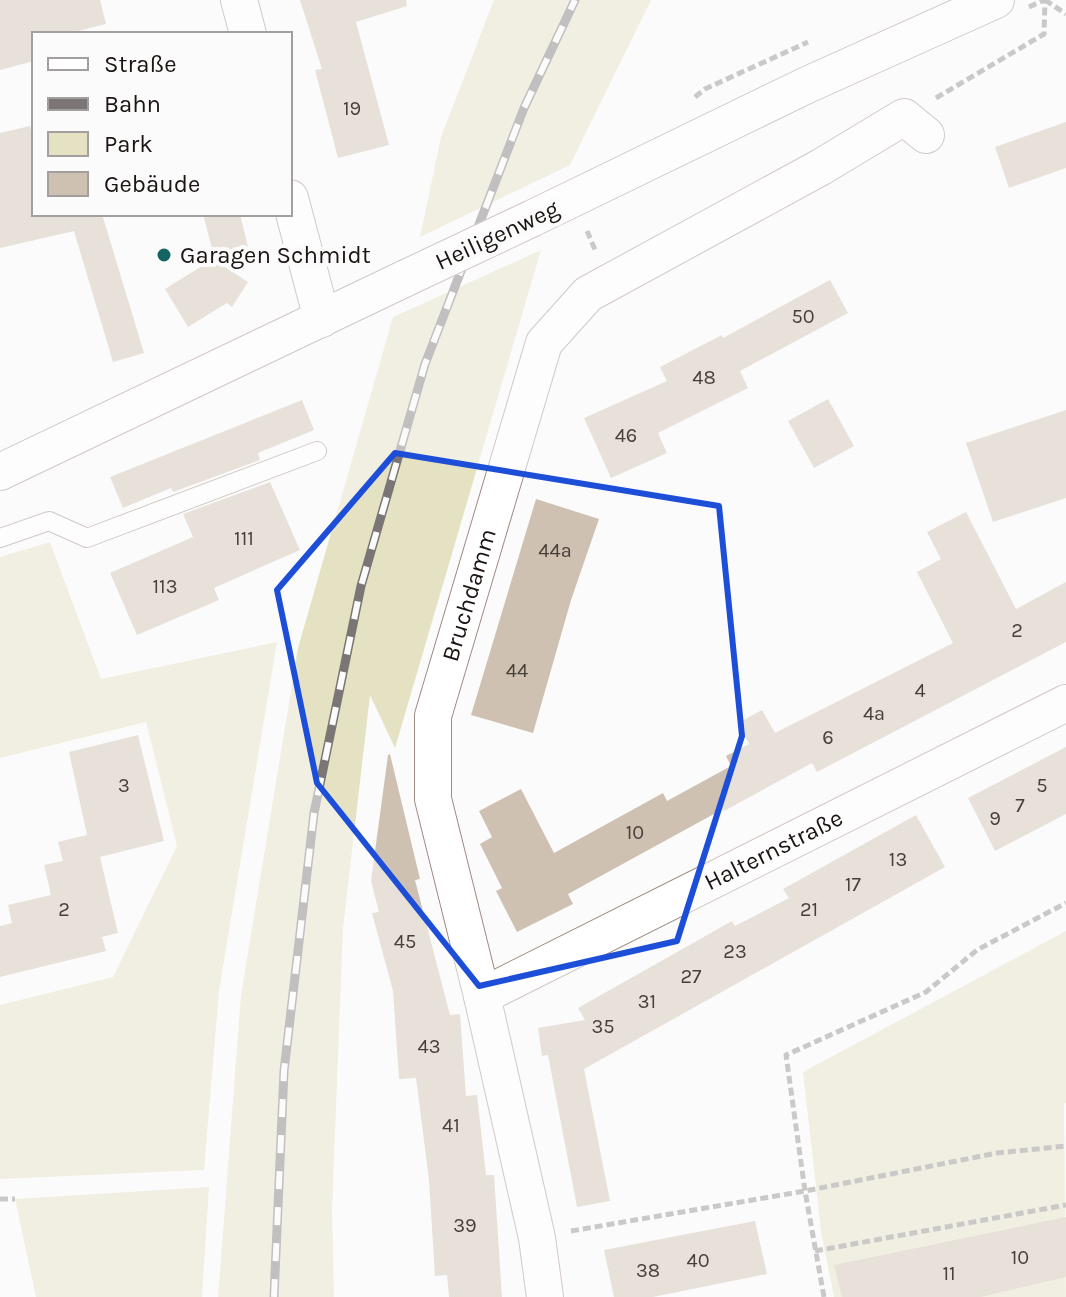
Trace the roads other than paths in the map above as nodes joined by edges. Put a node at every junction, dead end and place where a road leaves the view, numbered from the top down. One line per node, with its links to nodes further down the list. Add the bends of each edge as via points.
1 (239, 0): 3 (street)
2 (996, 0): 6 (street, Heiligenweg, bridge, via 807,85)
3 (247, 32)
4 (915, 126): 11 (street, Bruchdamm, via 821,167 588,294 544,343 433,716 433,799)
5 (292, 206): 6 (street)
6 (322, 319): 8 (street, Heiligenweg)
7 (317, 451): 9 (lane, via 87,538 49,521)
8 (0, 472)
9 (0, 538)
10 (1066, 703): 11 (street, Halternstraße)
11 (482, 996): 12 (street, Bruchdamm, via 537,1238)
12 (545, 1297)

